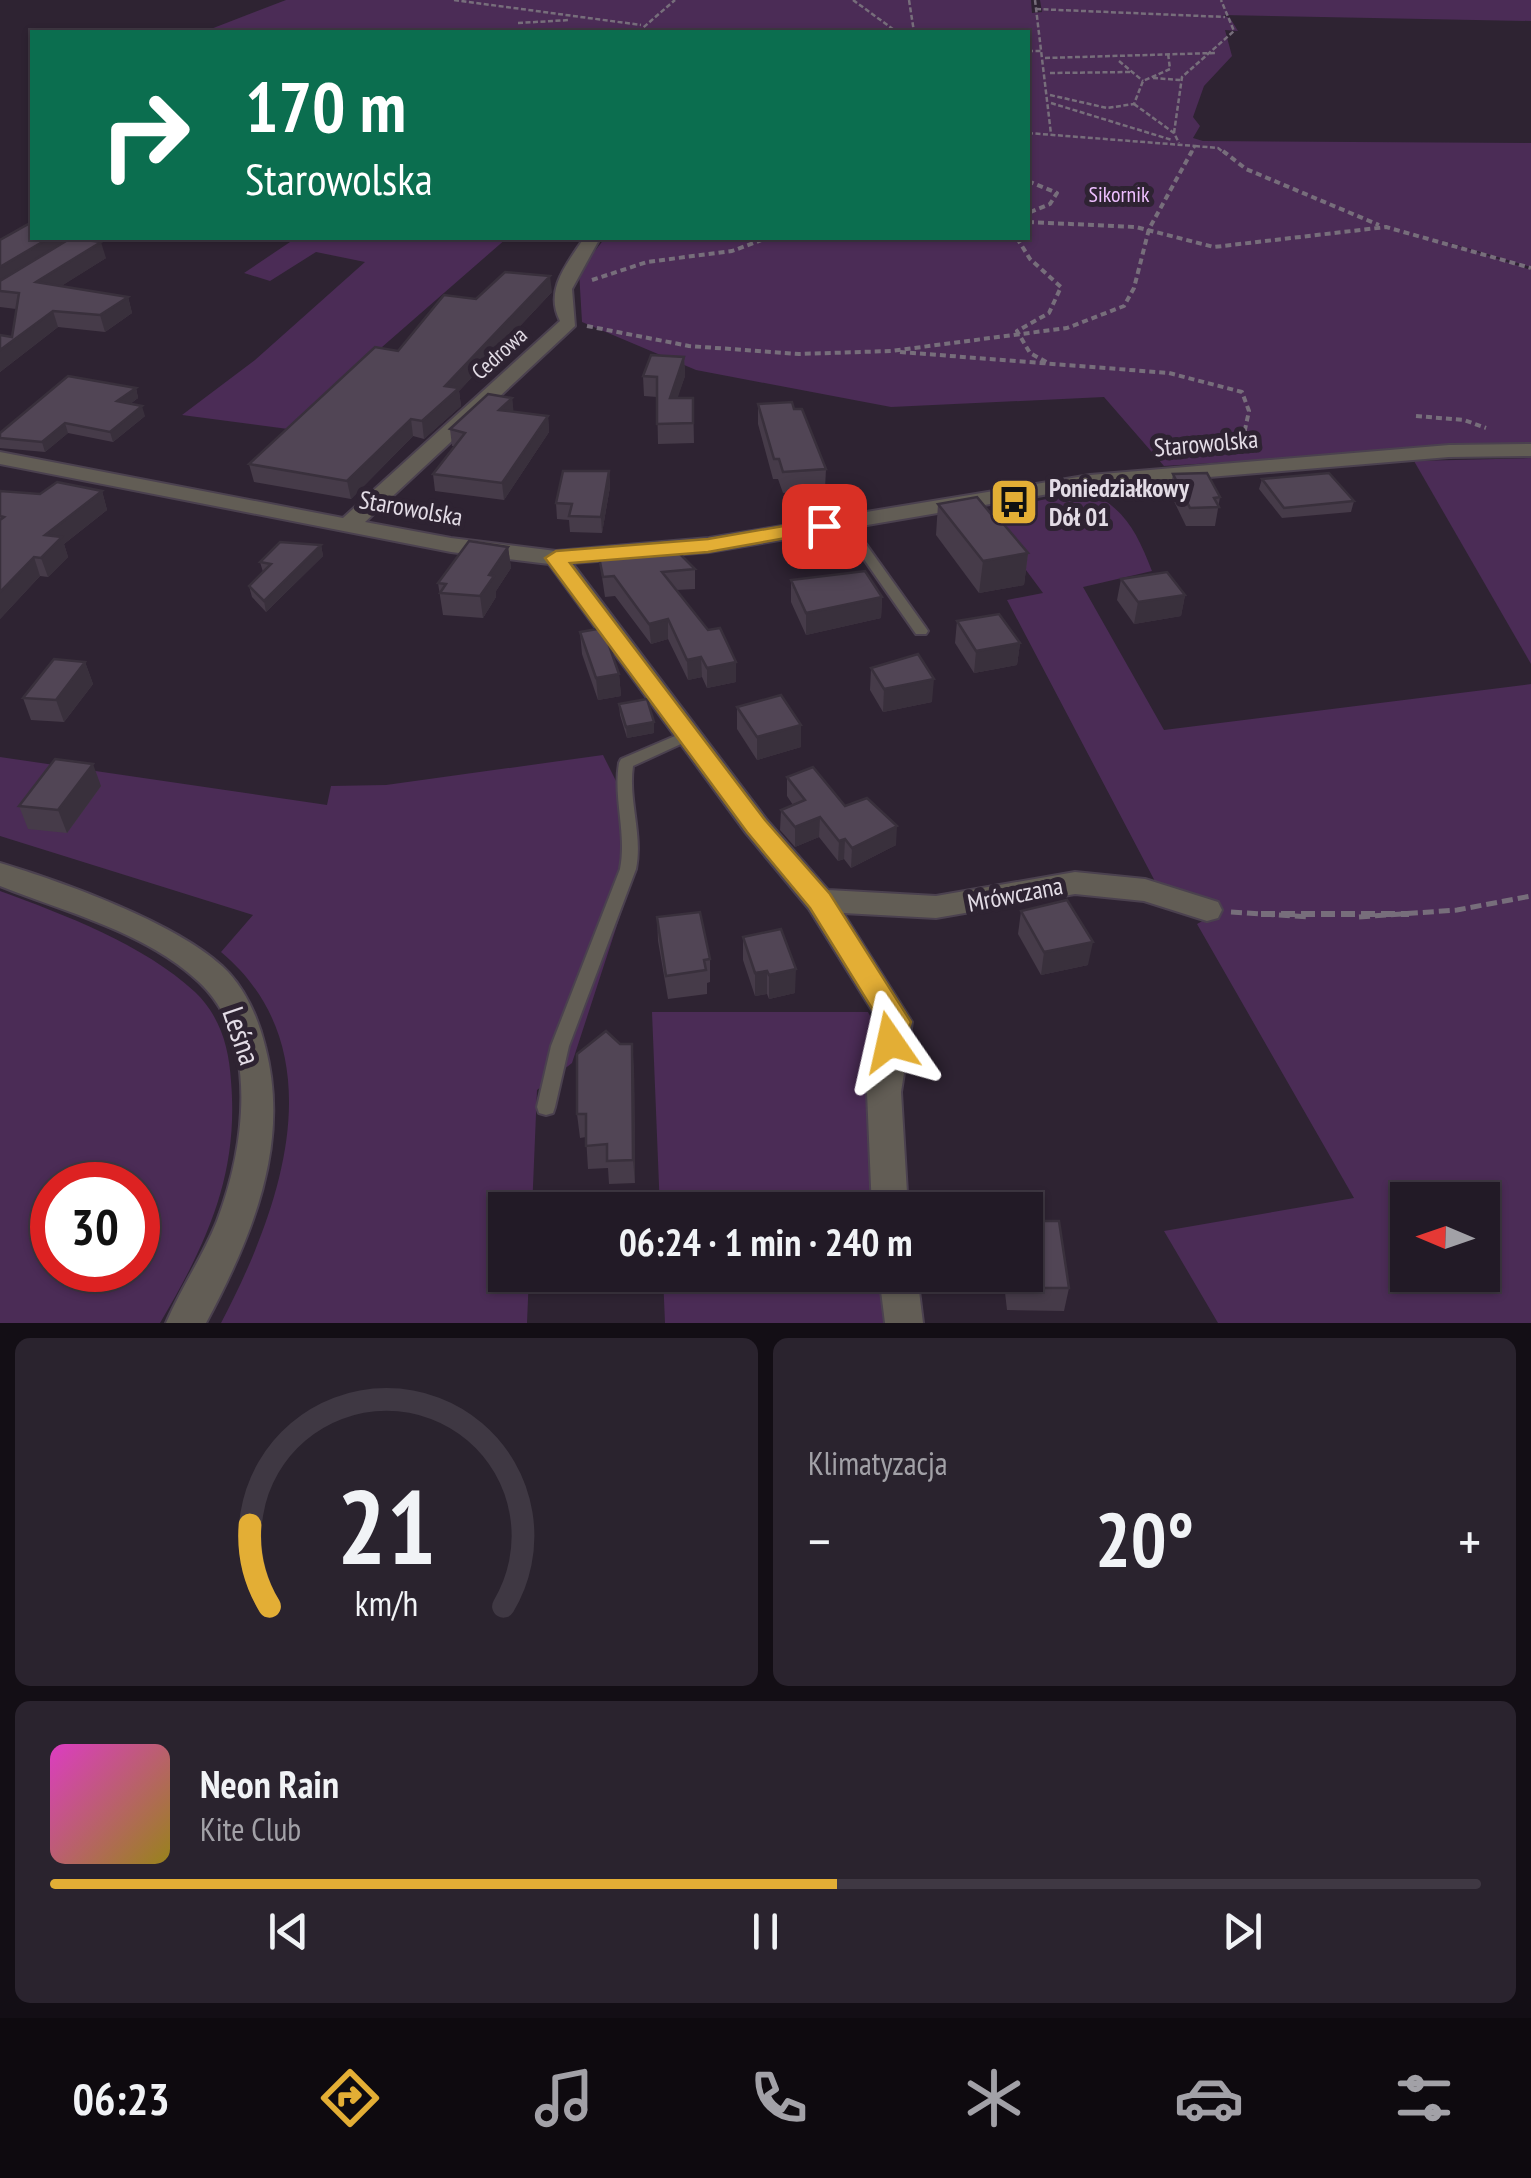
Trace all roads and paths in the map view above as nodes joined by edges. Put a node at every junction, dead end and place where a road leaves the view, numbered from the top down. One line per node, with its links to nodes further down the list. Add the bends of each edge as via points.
1 (454, 0): 9 (path)
2 (674, 0): 11 (path)
3 (853, 0): 13 (path)
4 (909, 0): 14 (path)
5 (1035, 0): 7 (path)
6 (1221, 0): 8 (path)
7 (1036, 9): 8 (path); 16 (path)
8 (1225, 17): 17 (path, via 1234,30)
9 (578, 18): 10 (path); 11 (path)
10 (518, 23)
11 (642, 26): 12 (path)
12 (639, 30)
13 (893, 30)
14 (914, 30)
15 (1030, 50): 16 (path)
16 (1044, 52): 19 (path)
17 (1215, 53): 18 (path); 24 (path)
18 (1168, 54): 20 (path); 23 (path, via 1170,69)
19 (1045, 58): 20 (path); 22 (path)
20 (1117, 59): 21 (path)
21 (1132, 72): 22 (path); 25 (path)
22 (1048, 73): 26 (path)
23 (1151, 78): 24 (path); 25 (path)
24 (1180, 80): 30 (path)
25 (1144, 82): 28 (path)
26 (1050, 95): 27 (path); 28 (path, via 1107,108)
27 (1051, 103): 31 (path); 32 (path)
28 (1134, 104): 30 (path)
29 (1030, 133): 31 (path)
30 (1174, 133): 32 (path)
31 (1051, 134): 32 (path)
32 (1180, 143): 33 (path)
33 (1196, 146): 37 (path, via 1218,148 1246,169); 38 (path)
34 (1030, 182): 35 (path, via 1057,193)
35 (1030, 213)
36 (1030, 222): 38 (path)
37 (1386, 227): 38 (path, via 1214,246); 42 (path)
38 (1149, 229): 45 (path, via 1124,306 1066,328)
39 (591, 240): 44 (street, via 566,278 561,310)
40 (762, 240): 43 (path, via 732,252 647,262)
41 (1018, 240): 45 (path, via 1061,287 1050,313)
42 (1531, 268)
43 (589, 281)
44 (569, 322): 46 (path, via 744,352); 54 (street, Cedrowa)
45 (1017, 331): 46 (path); 47 (path, via 1030,353)
46 (892, 352): 47 (path)
47 (1054, 366): 52 (path, via 1169,372 1242,392 1249,410)
48 (1416, 416): 49 (path, via 1464,420)
49 (1497, 433)
50 (1531, 450): 52 (street, Starowolska)
51 (0, 458): 54 (street, Starowolska)
52 (1230, 468): 53 (street, Starowolska, via 1064,484)
53 (844, 522): 55 (street, Starowolska, via 708,546); 56 (lane)
54 (348, 525): 55 (street, Starowolska)
55 (556, 558): 57 (street)
56 (921, 631)
57 (690, 735): 60 (street); 62 (lane, via 626,763 630,865 551,1069)
58 (0, 874): 65 (street, Leśna, via 200,966 239,1014 257,1086 253,1165 220,1260)
59 (1531, 896): 61 (path, via 1346,918)
60 (820, 901): 61 (street, Mrówczana, via 936,908 1076,883 1145,890); 63 (street, via 896,1022 884,1059 881,1120)
61 (1207, 910)
62 (546, 1107)
63 (888, 1192)
64 (900, 1292): 66 (street)
65 (185, 1323)
66 (904, 1323)

